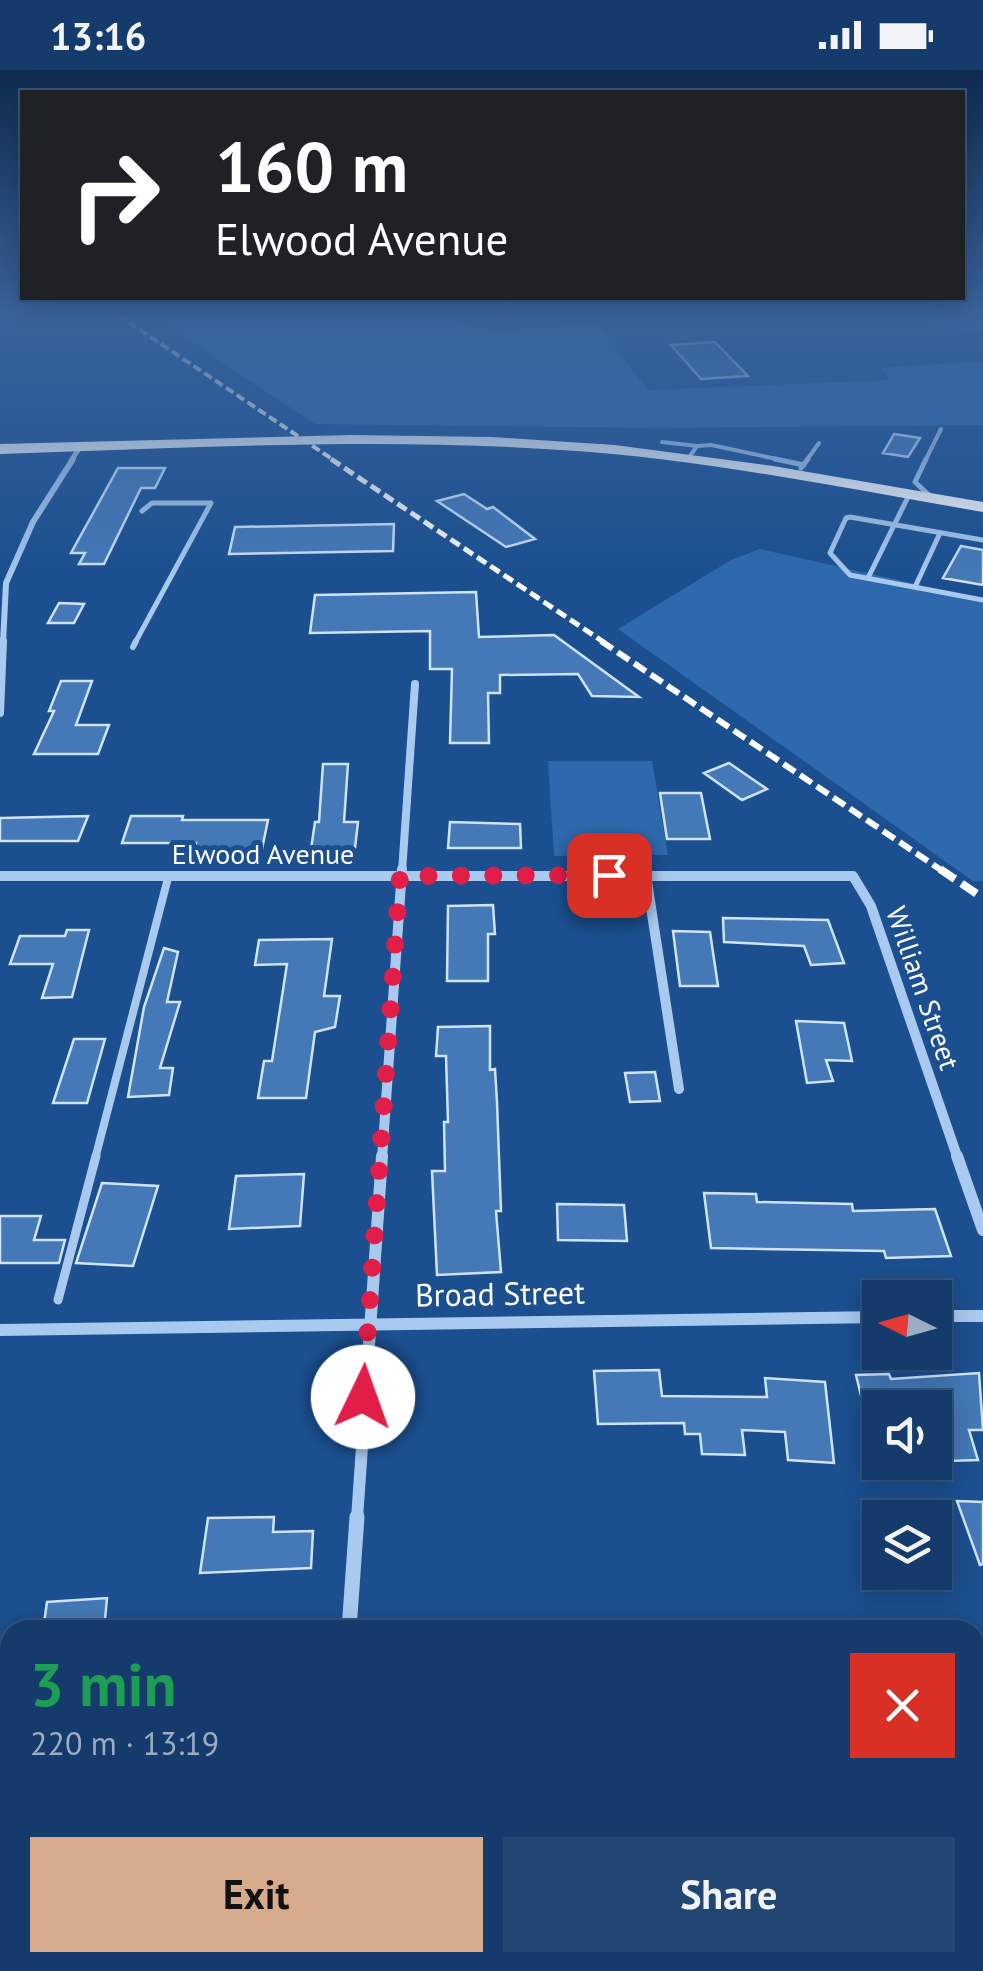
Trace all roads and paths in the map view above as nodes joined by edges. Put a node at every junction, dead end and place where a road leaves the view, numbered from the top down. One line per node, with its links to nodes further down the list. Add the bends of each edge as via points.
1 (941, 429): 8 (lane)
2 (662, 442): 6 (lane)
3 (818, 443): 7 (lane)
4 (80, 447): 5 (highway); 6 (highway, via 458,440); 19 (street, via 33,522 6,583)
5 (0, 450)
6 (693, 452): 7 (highway)
7 (800, 471): 8 (highway, via 888,492)
8 (912, 488): 9 (highway); 11 (lane)
9 (983, 508)
10 (142, 511): 17 (lane, via 152,503 211,504)
11 (892, 525): 12 (lane); 14 (lane); 14 (lane, via 846,518 830,553 850,575)
12 (940, 533): 13 (lane); 15 (lane)
13 (983, 540)
14 (868, 578): 15 (lane)
15 (915, 587): 16 (lane)
16 (983, 600)
17 (133, 646)
18 (414, 684): 22 (street)
19 (0, 713)
20 (646, 875): 22 (street, Elwood Avenue); 23 (street, Elwood Avenue); 25 (street)
21 (0, 876): 24 (street, Elwood Avenue)
22 (400, 876): 24 (street, Elwood Avenue); 31 (street)
23 (853, 876): 26 (street, William Street, via 871,906)
24 (168, 878): 27 (lane)
25 (678, 1089)
26 (983, 1230)
27 (58, 1300)
28 (952, 1316): 29 (street)
29 (983, 1316)
30 (862, 1317): 31 (street, Broad Street)
31 (367, 1324): 32 (street, Broad Street); 33 (street)
32 (0, 1330)
33 (349, 1620)

